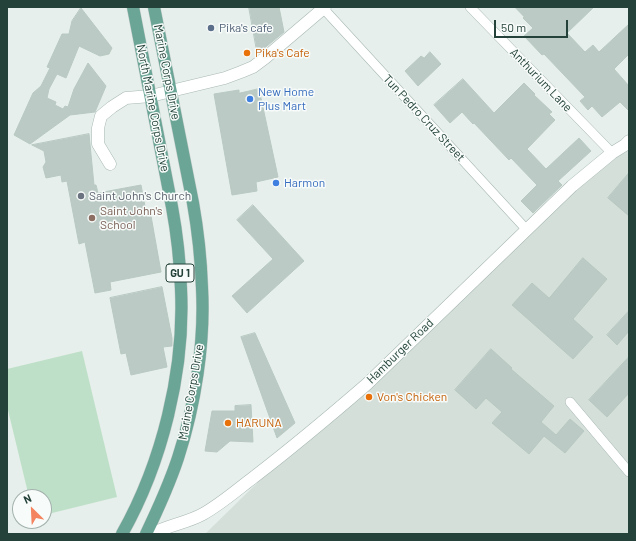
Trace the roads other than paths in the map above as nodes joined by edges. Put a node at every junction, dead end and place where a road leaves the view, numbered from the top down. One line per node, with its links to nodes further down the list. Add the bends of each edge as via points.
1 (133, 7): 6 (main road, North Marine Corps Drive / GU 1)
2 (154, 7): 5 (main road, Marine Corps Drive / GU 1)
3 (470, 7): 8 (street, Anthurium Lane)
4 (323, 8): 5 (street, via 253,67 224,78); 10 (street, Tun Pedro Cruz Street)
5 (171, 92): 6 (street); 14 (main road, Marine Corps Drive / GU 1, via 198,234 202,333 197,377 180,451 168,487)
6 (151, 96): 9 (street, via 126,98 102,116 98,128 98,144); 13 (main road, North Marine Corps Drive / GU 1, via 177,237 181,332 174,386 158,452)
7 (629, 141): 8 (street, Hamburger Road)
8 (612, 153): 10 (street, Hamburger Road)
9 (110, 164)
10 (526, 229): 15 (street, Hamburger Road, via 367,384 299,442 203,514)
11 (570, 402): 12 (street)
12 (629, 472)
13 (122, 534)
14 (146, 534)
15 (152, 534)

